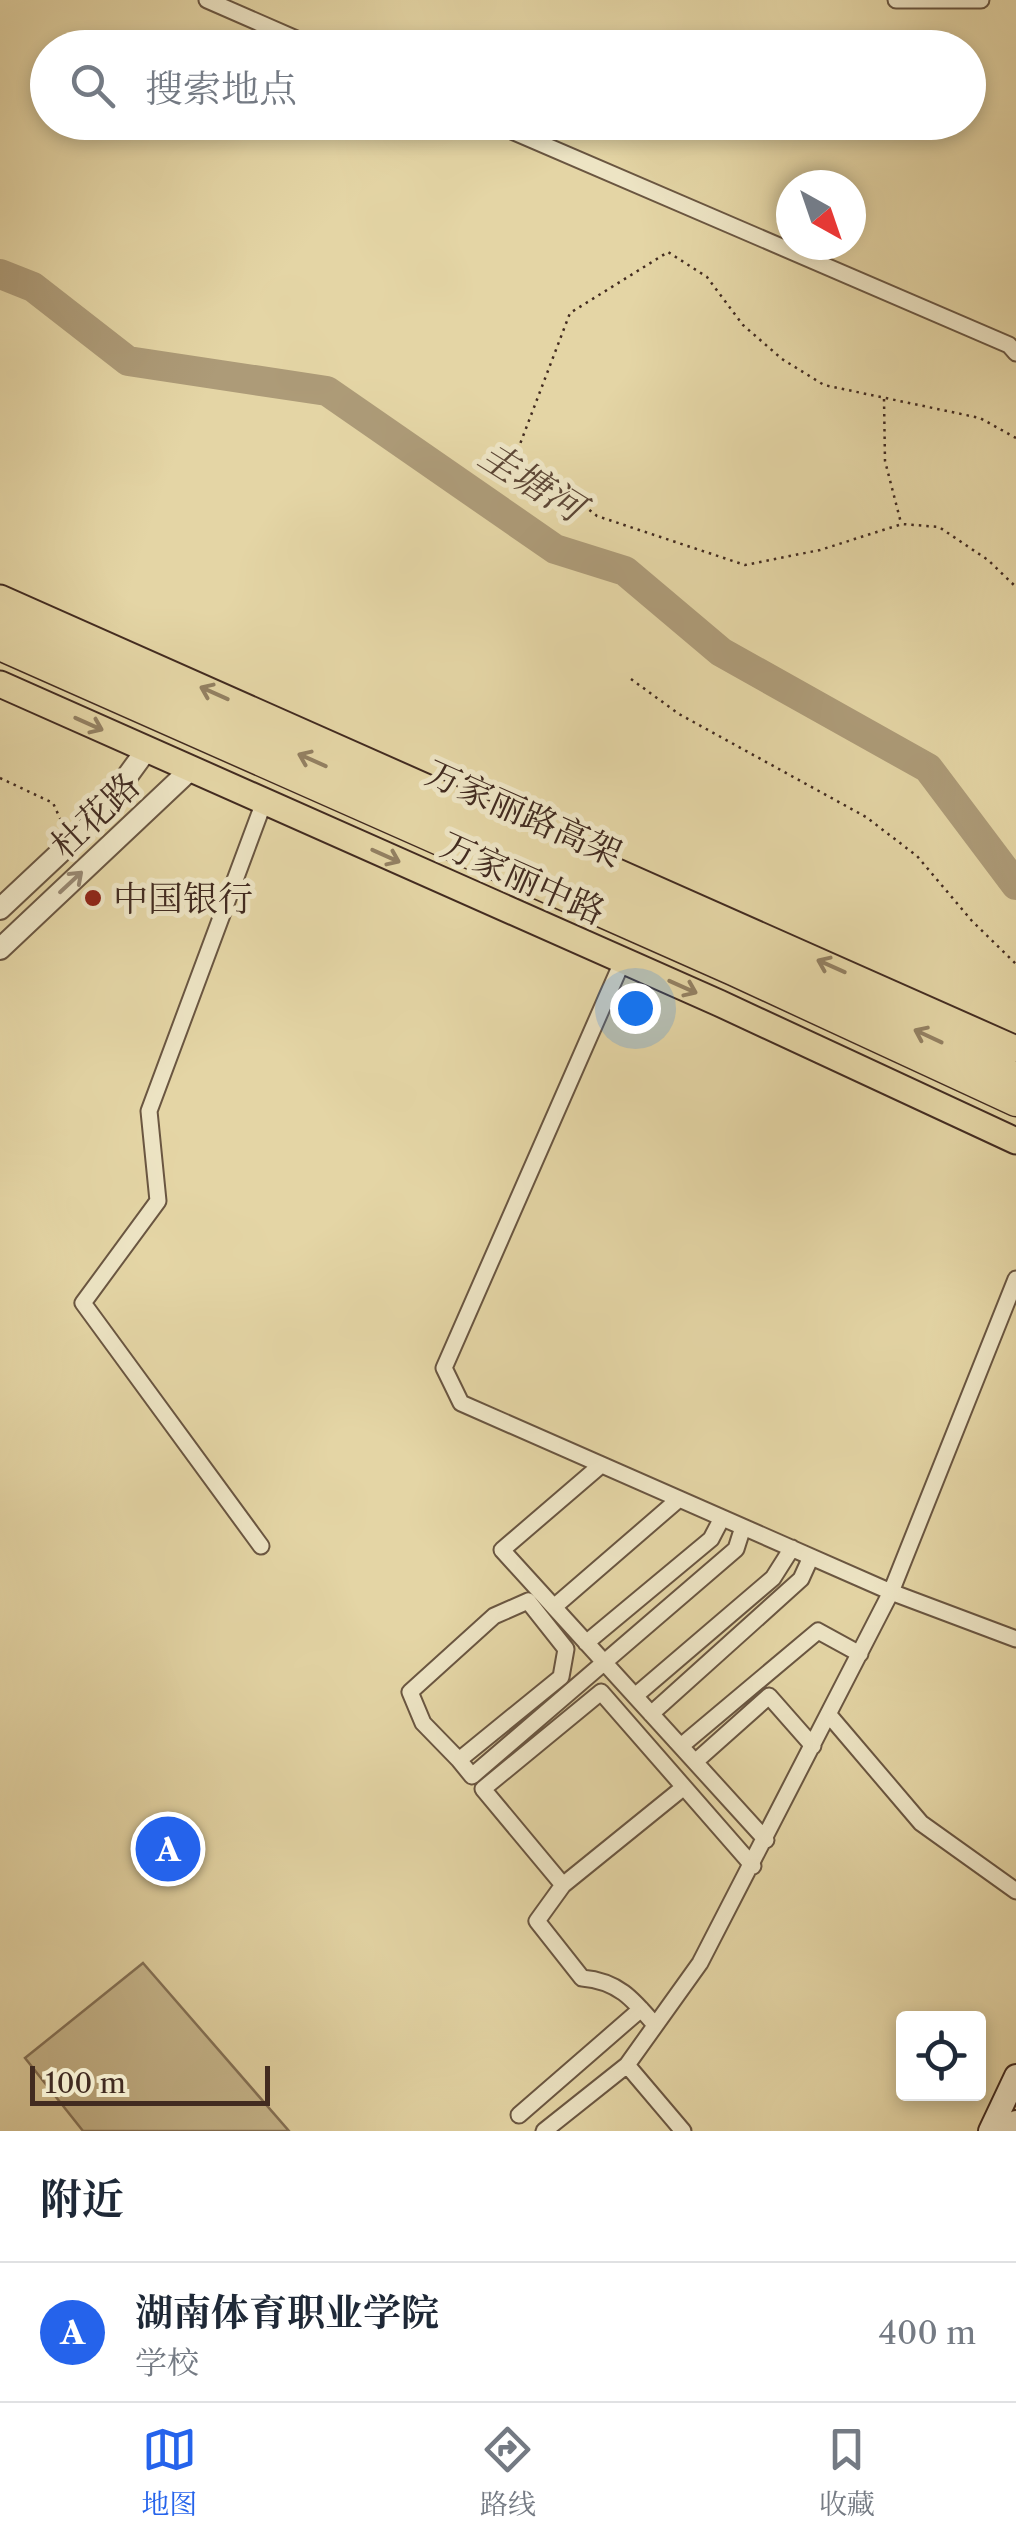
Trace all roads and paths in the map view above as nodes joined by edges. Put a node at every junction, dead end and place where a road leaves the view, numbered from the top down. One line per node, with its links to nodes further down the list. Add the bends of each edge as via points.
1 (207, 0): 4 (street)
2 (896, 0): 3 (street)
3 (980, 0)
4 (276, 30)
5 (533, 140): 6 (street)
6 (1016, 353)
7 (884, 399): 8 (path, via 980,418); 9 (path, via 885,462); 9 (path, via 824,384 782,359 743,325 708,277 668,252 570,313 517,452 596,516 745,565)
8 (1016, 438)
9 (902, 524): 10 (path, via 938,527)
10 (1016, 586)
11 (0, 598): 25 (main road, 万家丽中路, one-way to 11)
12 (0, 621): 26 (highway, 万家丽路高架, one-way to 12)
13 (0, 646): 27 (highway, 万家丽路高架)
14 (631, 679): 24 (path, via 679,714 866,817 917,856)
15 (0, 684): 16 (main road, 万家丽中路, one-way to 16)
16 (147, 749): 17 (main road, 万家丽中路); 21 (street, 杜花路, via 98,818)
17 (191, 769): 19 (main road, 万家丽中路); 22 (street, 杜花路, one-way to 17)
18 (0, 778): 20 (path, via 54,803)
19 (264, 802): 23 (main road, 万家丽中路, one-way to 23); 34 (street, via 149,1112 158,1201 83,1304)
20 (66, 830)
21 (0, 909)
22 (0, 949)
23 (623, 960): 28 (main road, 万家丽中路, one-way to 28); 30 (street, via 444,1368 462,1403)
24 (1016, 964)
25 (1016, 1049)
26 (1016, 1077)
27 (1016, 1102)
28 (1016, 1140)
29 (1016, 1279): 37 (street)
30 (601, 1464): 31 (street); 38 (street, via 502,1550)
31 (679, 1499): 32 (street); 38 (street)
32 (722, 1518): 33 (street); 40 (street, via 711,1539)
33 (743, 1527): 35 (street); 42 (street, via 736,1549)
34 (262, 1546)
35 (792, 1548): 36 (street); 44 (street, via 773,1578)
36 (812, 1557): 37 (street); 46 (street, via 801,1578)
37 (891, 1592): 39 (street); 41 (street)
38 (554, 1608): 40 (street)
39 (1016, 1639)
40 (586, 1643): 42 (street)
41 (860, 1654): 43 (street, via 818,1631); 47 (street)
42 (604, 1662): 44 (street); 52 (street)
43 (757, 1682): 45 (street); 48 (street)
44 (634, 1696): 46 (street)
45 (769, 1696): 49 (street); 51 (street)
46 (651, 1714): 48 (street)
47 (829, 1715): 49 (street); 57 (street, via 921,1823)
48 (681, 1746): 51 (street)
49 (813, 1746): 54 (street)
50 (459, 1760): 50 (street, via 561,1677 566,1649 528,1601 494,1616 410,1692 423,1724); 52 (street)
51 (695, 1762): 54 (street)
52 (478, 1782): 53 (street, via 601,1692); 56 (street)
53 (684, 1786): 55 (street); 56 (street)
54 (766, 1840): 55 (street)
55 (754, 1866): 59 (street, via 700,1963)
56 (563, 1886): 58 (street, via 537,1922 582,1978 624,1990)
57 (1016, 1892)
58 (641, 2010): 59 (street); 62 (street)
59 (655, 2025): 60 (street)
60 (626, 2065): 64 (street); 65 (street)
61 (1016, 2076): 66 (main road)
62 (518, 2115)
63 (1016, 2122): 67 (main road)
64 (544, 2131)
65 (683, 2131)
66 (990, 2131)
67 (1012, 2131)

